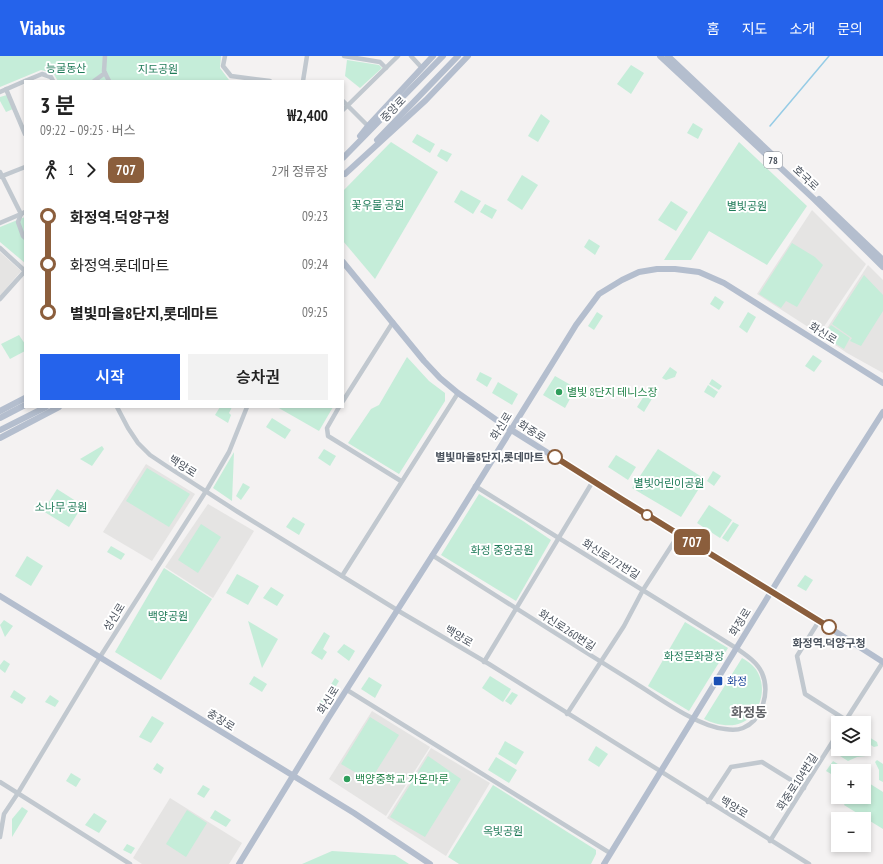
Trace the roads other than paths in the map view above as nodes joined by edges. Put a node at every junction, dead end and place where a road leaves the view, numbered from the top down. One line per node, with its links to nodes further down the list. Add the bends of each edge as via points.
1 (105, 56): 15 (street)
2 (225, 56): 20 (street, via 223,66 231,76)
3 (308, 56): 21 (street)
4 (344, 56): 13 (street, via 380,62)
5 (398, 56): 13 (street)
6 (411, 56): 14 (street)
7 (433, 56): 14 (main road)
8 (443, 56): 30 (main road, 중앙로)
9 (458, 56): 33 (main road, 중앙로)
10 (468, 56): 33 (main road, via 421,104)
11 (660, 56): 40 (main road, 호국로 / 78)
12 (668, 56): 38 (main road, 호국로 / 78)
13 (386, 68): 26 (street)
14 (422, 68): 28 (main road)
15 (105, 73): 18 (street); 19 (street)
16 (27, 80): 17 (street, via 42,74 51,76)
17 (53, 80)
18 (95, 80)
19 (108, 80)
20 (262, 80)
21 (303, 80)
22 (24, 81): 23 (street)
23 (6, 89): 24 (street); 29 (street)
24 (0, 92)
25 (344, 102): 26 (street)
26 (348, 105): 27 (street); 28 (street)
27 (344, 109)
28 (368, 126): 30 (main road)
29 (24, 132)
30 (344, 157)
31 (24, 167): 32 (street)
32 (1, 175): 34 (street)
33 (344, 175)
34 (23, 213): 35 (street); 36 (street, via 18,222)
35 (0, 223)
36 (24, 237)
37 (0, 248): 41 (street)
38 (883, 260)
39 (344, 263): 44 (main road, 화중로)
40 (883, 267)
41 (24, 270)
42 (24, 272): 43 (street)
43 (0, 299)
44 (393, 322): 46 (main road, 화중로, via 424,361); 48 (street)
45 (883, 383): 58 (main road, 화신로, via 724,283 699,272 657,269 639,272 599,294 576,325)
46 (458, 392): 58 (main road, 화중로); 61 (street)
47 (24, 399): 55 (main road)
48 (344, 399)
49 (24, 406): 57 (main road)
50 (44, 408): 59 (main road)
51 (57, 408): 60 (main road)
52 (118, 408): 64 (street, 백양로, via 131,433 150,455)
53 (247, 408): 64 (street, 성신로, via 228,452)
54 (338, 408): 61 (street, via 326,428 328,436)
55 (0, 411)
56 (883, 412): 70 (main road, 화정로)
57 (0, 418)
58 (511, 429): 62 (main road, 화중로); 63 (main road, 화신로)
59 (0, 430)
60 (0, 438)
61 (401, 481): 68 (street)
62 (593, 482): 65 (main road, 화중로); 66 (street)
63 (476, 486): 66 (street, 화신로272번길); 67 (main road, 화신로)
64 (205, 491): 68 (street, 백양로); 76 (street, 성신로)
65 (679, 534): 69 (street); 70 (main road, 화중로)
66 (560, 537): 69 (street, 화신로272번길); 72 (street)
67 (432, 555): 72 (street, 화신로260번길); 73 (main road, 화신로)
68 (342, 576): 73 (street, 백양로)
69 (643, 590): 75 (street, 화신로272번길); 78 (street)
70 (771, 592): 74 (main road, 화중로); 75 (main road, 화정로)
71 (0, 596): 76 (main road, 충장로)
72 (517, 608): 77 (street); 78 (street, 화신로260번길)
73 (397, 610): 77 (street, 백양로); 80 (main road, 화신로)
74 (819, 621): 79 (main road, 화중로); 82 (street, via 797,656 805,694)
75 (736, 648): 84 (main road, 화정로); 84 (street, 화신로272번길, via 758,666 764,681 764,703 755,719 743,728 730,730 715,728)
76 (100, 657): 87 (main road, 충장로); 90 (street, 성신로)
77 (484, 662): 81 (street, 백양로)
78 (602, 662): 81 (street); 84 (street, 화신로260번길)
79 (883, 662): 83 (street)
80 (347, 690): 87 (main road, 화신로); 94 (street)
81 (567, 714): 86 (street, 백양로)
82 (838, 716)
83 (848, 716)
84 (693, 719): 86 (main road, 화정로)
85 (831, 744): 89 (street, 화중로104번길)
86 (661, 772): 91 (street, 백양로); 94 (main road, 화정로)
87 (293, 776): 96 (main road, 화신로); 97 (main road, 충장로)
88 (0, 782): 90 (street)
89 (804, 788): 91 (street, via 762,762 731,767); 93 (street, 화중로104번길)
90 (18, 793): 92 (street, 성신로, via 4,814); 95 (street)
91 (708, 802): 93 (street, 백양로)
92 (0, 837)
93 (770, 841): 99 (street, 백양로)
94 (610, 853): 98 (main road, 화정로)
95 (130, 864)
96 (239, 864)
97 (430, 864)
98 (604, 864)
99 (808, 864)

